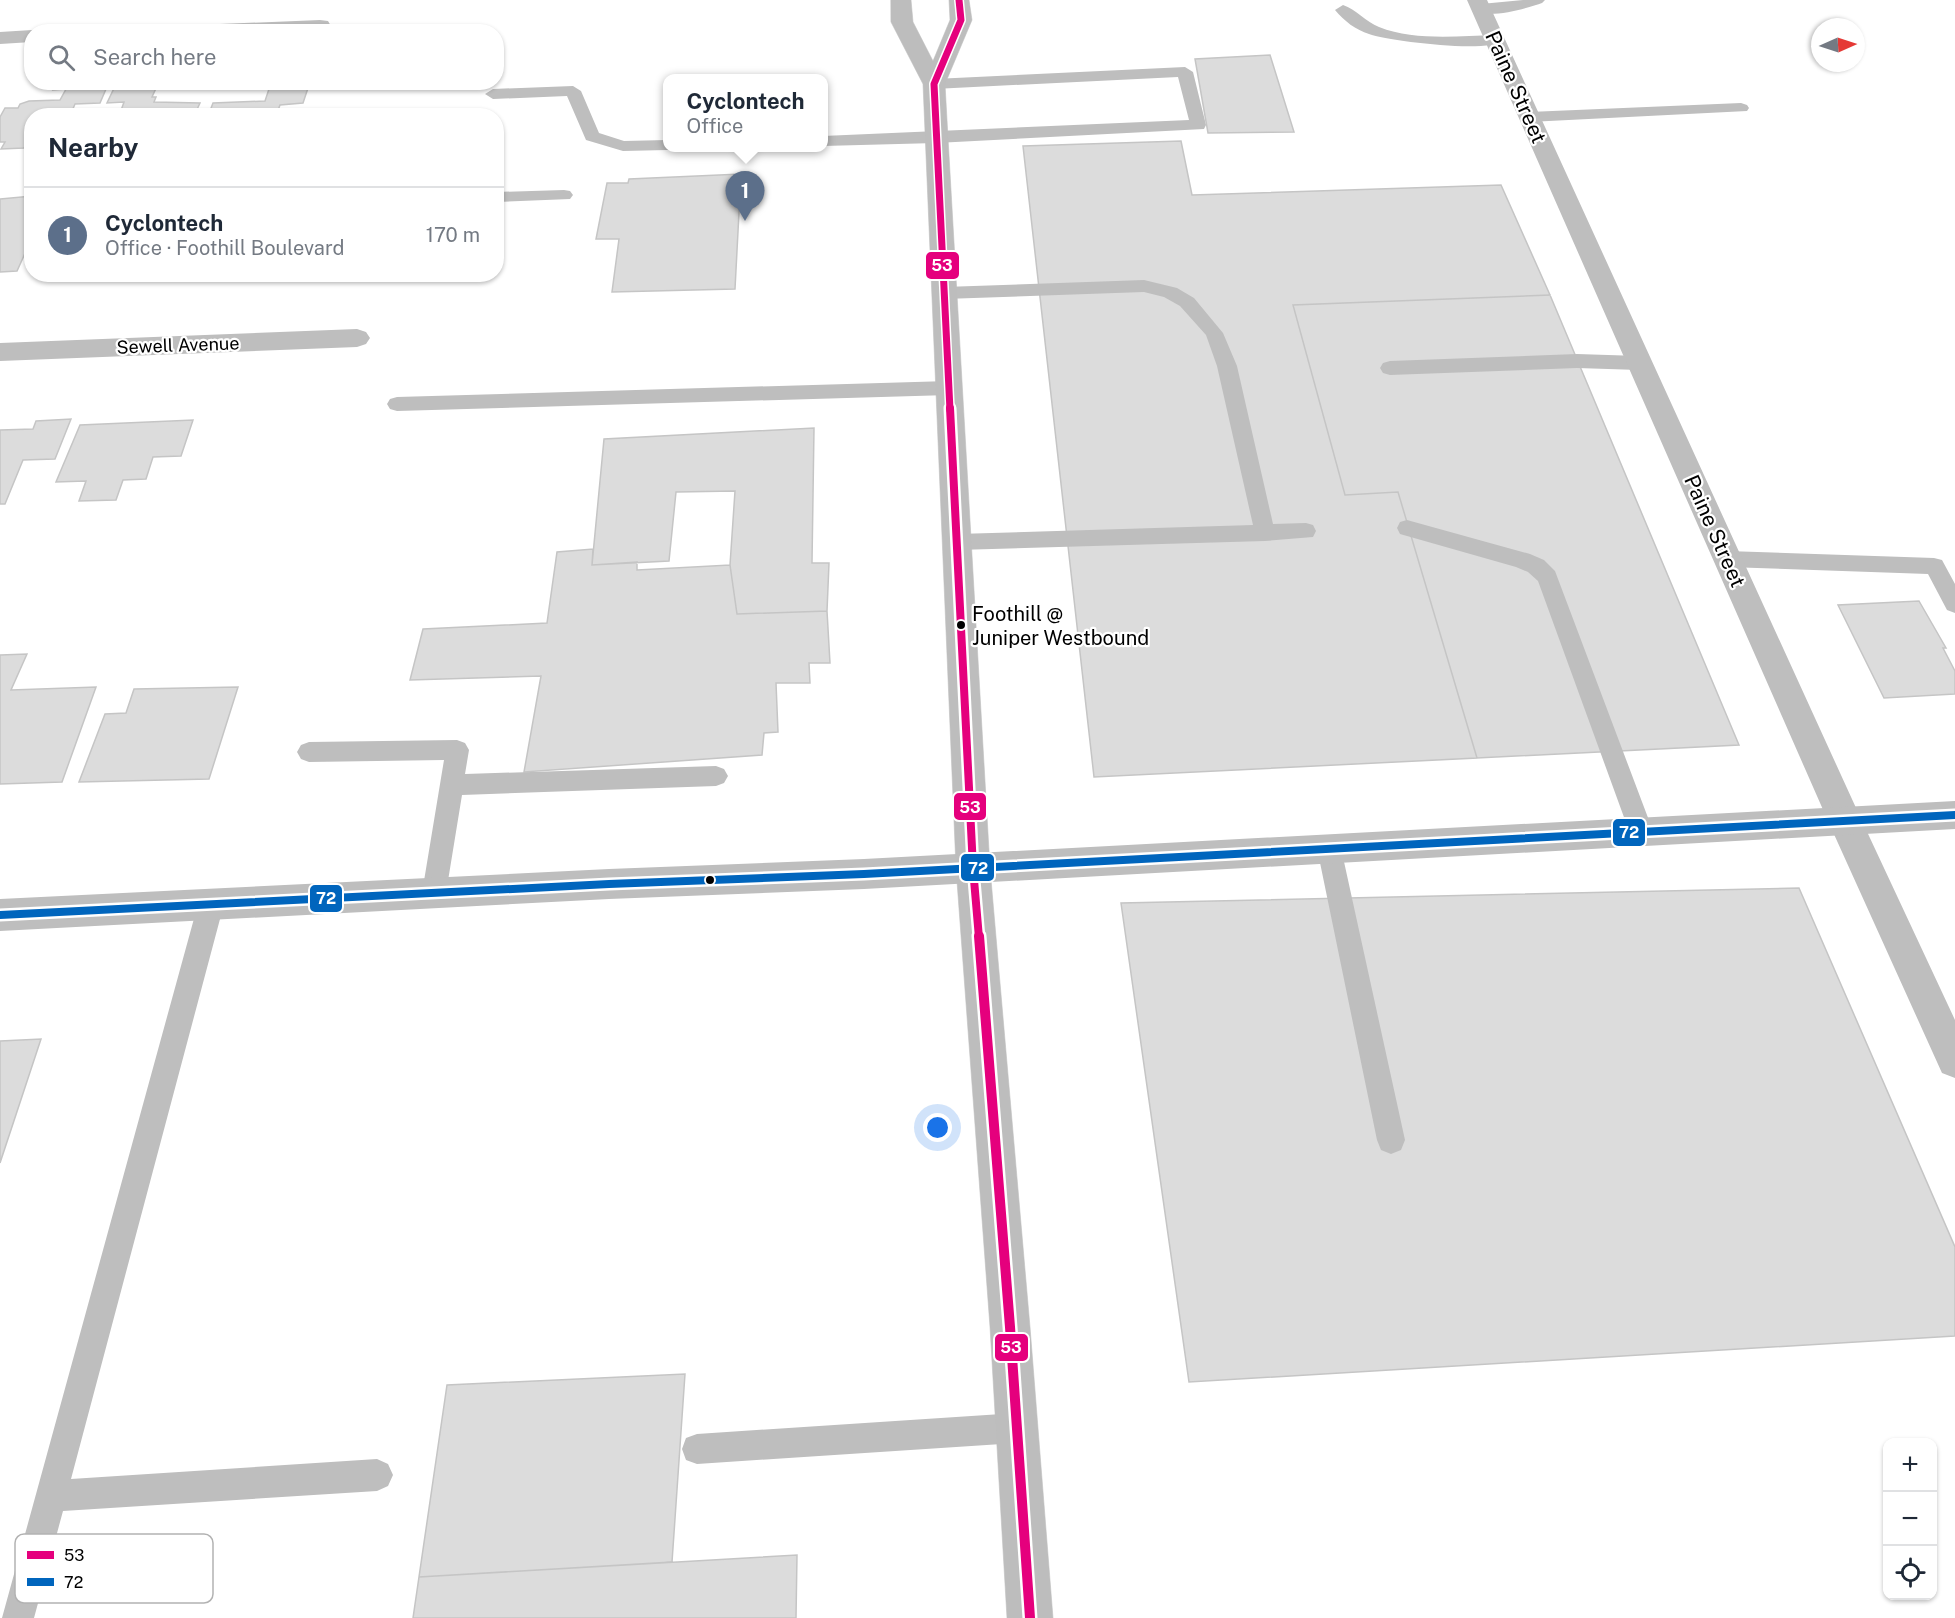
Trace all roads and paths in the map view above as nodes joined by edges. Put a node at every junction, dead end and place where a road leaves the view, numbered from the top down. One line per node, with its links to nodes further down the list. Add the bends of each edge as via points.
1 (901, 0): 9 (main road, via 902,22)
2 (959, 0): 9 (main road, via 961,20)
3 (1537, 0): 4 (lane, via 1518,7)
4 (1479, 4): 8 (street, Paine Street)
5 (1343, 10): 8 (lane, via 1366,28 1401,38)
6 (24, 36): 7 (street)
7 (0, 38)
8 (1495, 40): 12 (street, Paine Street)
9 (934, 84): 13 (main road); 13 (lane, via 1185,72 1198,125)
10 (493, 94): 15 (lane, via 573,91 592,136 623,146)
11 (1741, 108): 12 (lane)
12 (1529, 117): 21 (street, Paine Street)
13 (936, 138): 14 (lane); 18 (main road)
14 (828, 141)
15 (663, 145)
16 (564, 195): 17 (lane)
17 (504, 197)
18 (944, 292): 23 (main road); 27 (lane, via 1144,286 1170,292 1187,302 1214,333 1227,366)
19 (357, 338): 20 (street, Sewell Avenue)
20 (0, 352)
21 (1639, 363): 22 (lane, via 1577,361); 29 (street, Paine Street)
22 (1390, 368)
23 (949, 388): 24 (lane); 28 (main road)
24 (397, 404)
25 (1407, 528): 36 (lane, via 1522,560 1547,577)
26 (1306, 531): 27 (lane)
27 (1265, 532): 28 (lane)
28 (957, 543): 38 (main road)
29 (1727, 559): 30 (lane, via 1934,566); 35 (street, Paine Street)
30 (1955, 604)
31 (309, 752): 33 (lane, via 457,750)
32 (716, 776): 33 (lane)
33 (451, 785): 39 (lane)
34 (1955, 815): 35 (street)
35 (1845, 821): 36 (street); 42 (street, Paine Street)
36 (1641, 831): 37 (street)
37 (1329, 848): 38 (street); 43 (lane)
38 (973, 868): 39 (street); 44 (main road)
39 (434, 893): 40 (street)
40 (211, 904): 41 (street); 47 (lane)
41 (0, 915)
42 (1955, 1060)
43 (1391, 1140)
44 (1017, 1428): 45 (lane); 51 (main road)
45 (697, 1449)
46 (377, 1475): 47 (lane)
47 (51, 1496): 48 (lane)
48 (41, 1534)
49 (22, 1603): 50 (lane)
50 (18, 1618)
51 (1029, 1618)

